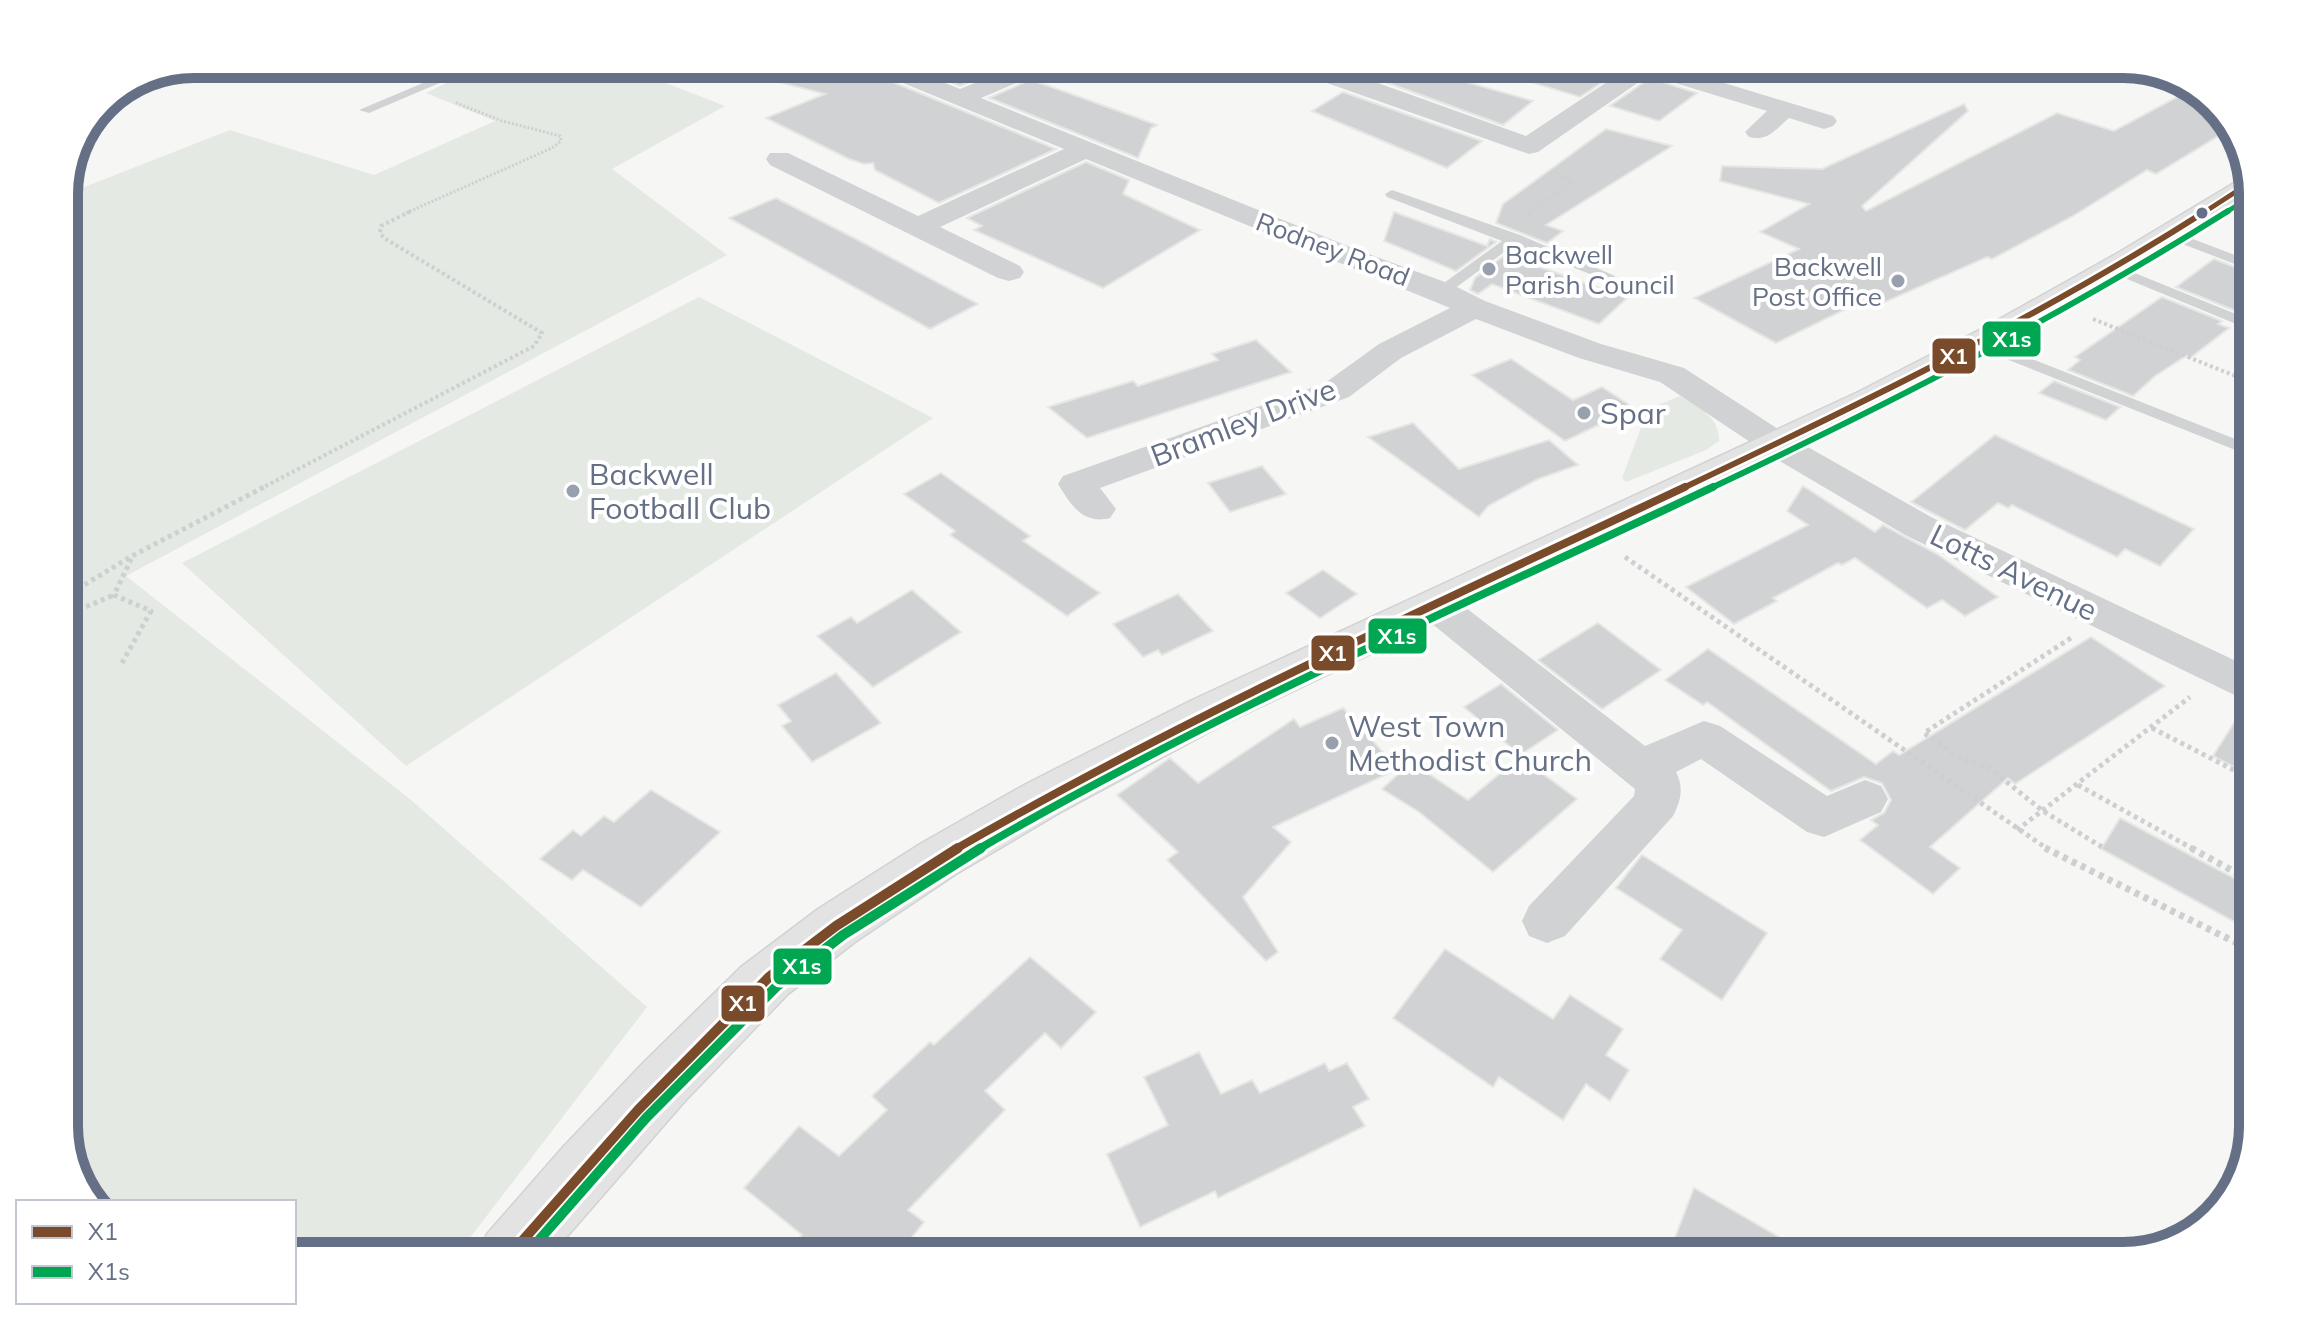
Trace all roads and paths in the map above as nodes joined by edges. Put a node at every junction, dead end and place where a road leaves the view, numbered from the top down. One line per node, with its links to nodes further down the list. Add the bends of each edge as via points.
1 (444, 78): 10 (lane)
2 (913, 78): 7 (street, Rodney Road)
3 (1007, 78): 7 (street)
4 (1335, 78): 13 (street)
5 (1630, 78): 13 (street)
6 (1686, 78): 9 (street)
7 (962, 97): 14 (street, Rodney Road)
8 (449, 100): 36 (path, via 560,136 561,141 394,218 381,226 380,233 542,333 534,346)
9 (1785, 109): 11 (street); 12 (street)
10 (365, 110)
11 (1824, 121)
12 (1758, 132)
13 (1529, 146): 19 (path, via 1537,162 1572,182)
14 (1086, 149): 18 (street); 26 (street, Rodney Road)
15 (779, 159): 18 (street)
16 (2239, 190): 20 (main road)
17 (1392, 194): 19 (lane)
18 (918, 227): 24 (street)
19 (1500, 233): 21 (lane)
20 (2172, 235): 22 (lane); 23 (main road)
21 (1515, 238): 25 (lane); 26 (lane)
22 (2239, 261)
23 (2115, 269): 27 (main road); 29 (lane)
24 (1009, 272)
25 (1608, 276)
26 (1442, 291): 28 (street, Rodney Road)
27 (2055, 303): 30 (main road); 31 (path)
28 (1474, 308): 32 (street, Rodney Road, via 1672,375); 34 (street, Bramley Drive, via 1390,351 1337,390 1076,484)
29 (2239, 321)
30 (1981, 344): 32 (main road); 33 (lane)
31 (2239, 377)
32 (1780, 446): 35 (main road); 41 (street, Lotts Avenue, via 1918,526)
33 (2239, 446)
34 (1097, 509)
35 (1591, 534): 39 (main road); 50 (path)
36 (132, 556): 37 (path); 38 (path)
37 (78, 589)
38 (114, 595): 40 (path); 42 (path, via 151,611)
39 (1434, 604): 45 (street); 55 (main road, via 1043,796 902,880 771,975 649,1093)
40 (78, 610)
41 (2104, 616): 43 (street, Lotts Avenue); 49 (path, via 1924,733 1959,758 1988,767)
42 (122, 663)
43 (2236, 680): 44 (path)
44 (2152, 728): 46 (path); 47 (path)
45 (1642, 768): 48 (street, via 1704,738 1824,818); 53 (street, via 1658,782 1657,803)
46 (2239, 773)
47 (2078, 785): 49 (path); 52 (path)
48 (1865, 799)
49 (2043, 811): 50 (path); 51 (path)
50 (2017, 830): 54 (path)
51 (2102, 847)
52 (2239, 874)
53 (1547, 921)
54 (2239, 944)
55 (521, 1242)

